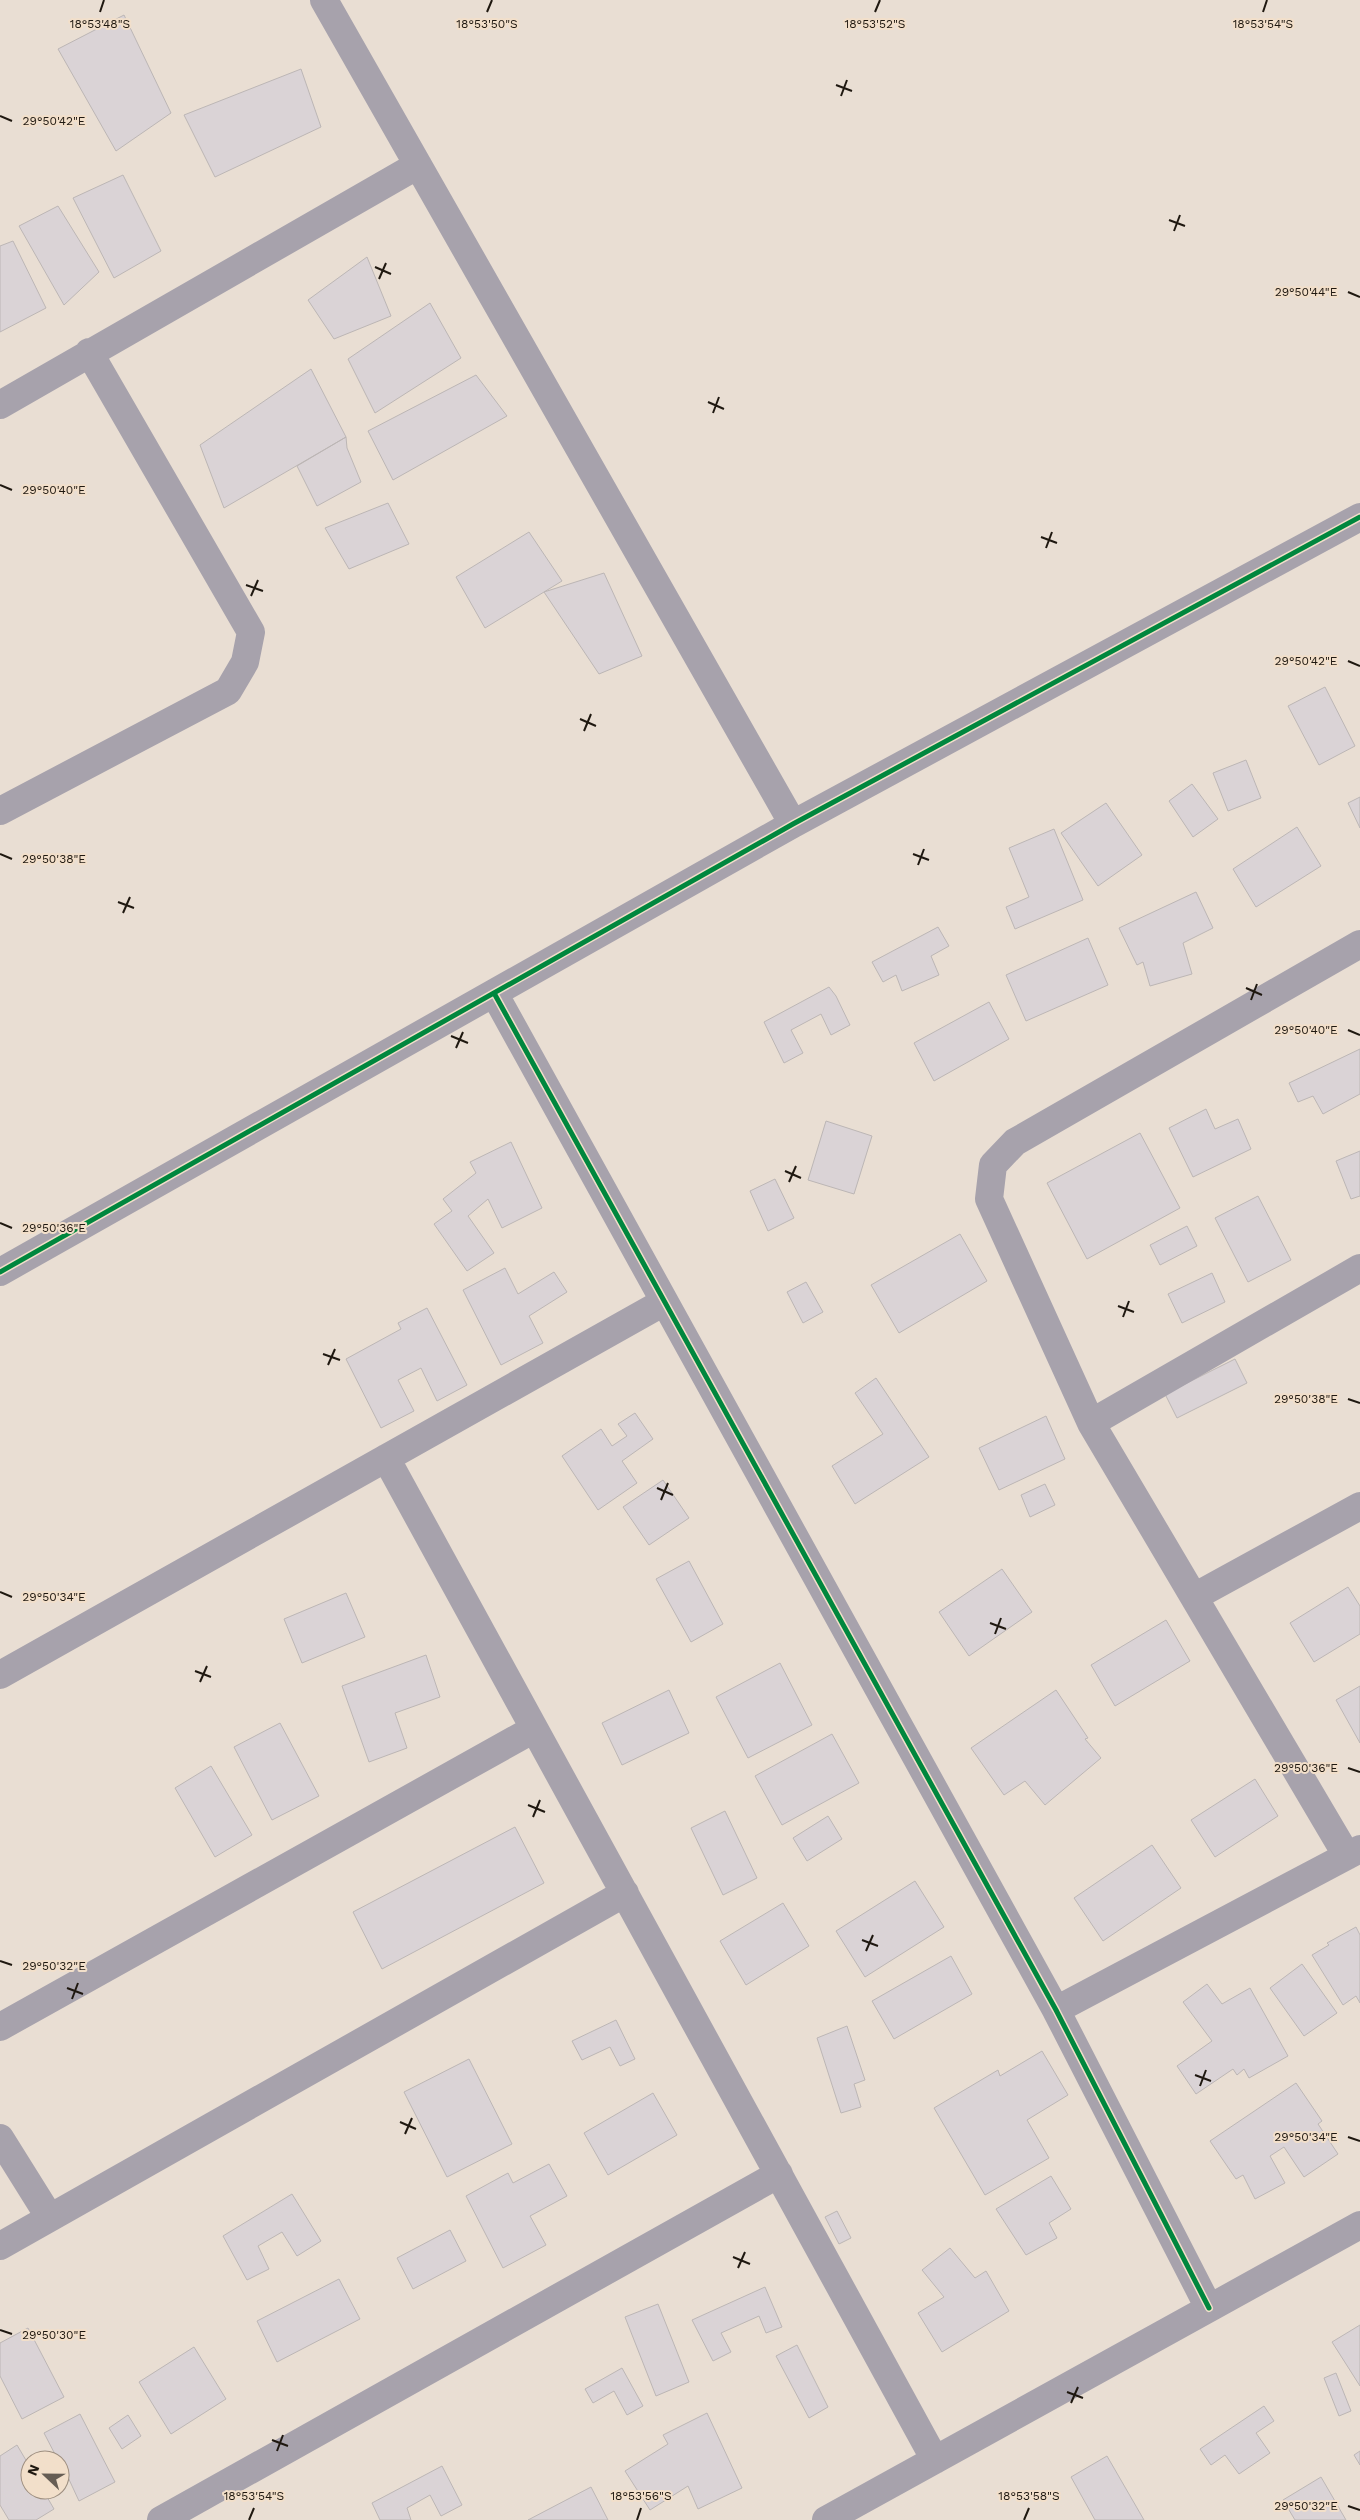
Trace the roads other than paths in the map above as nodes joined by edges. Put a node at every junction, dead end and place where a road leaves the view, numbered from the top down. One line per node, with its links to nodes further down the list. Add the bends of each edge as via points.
1 (324, 0): 2 (street)
2 (418, 165): 3 (street); 7 (street)
3 (89, 352): 4 (street); 6 (street, via 251,632 245,662 228,691)
4 (0, 405)
5 (1360, 517): 7 (street)
6 (0, 811)
7 (793, 824): 9 (street)
8 (1360, 944): 13 (street, via 1015,1142 993,1165 989,1199)
9 (494, 993): 11 (street); 12 (street)
10 (1360, 1268): 13 (street)
11 (0, 1272)
12 (664, 1302): 14 (street); 21 (street)
13 (1091, 1423): 16 (street)
14 (386, 1458): 17 (street); 18 (street)
15 (1360, 1506): 16 (street)
16 (1194, 1597): 19 (street)
17 (0, 1675)
18 (534, 1729): 20 (street); 22 (street)
19 (1354, 1853): 21 (street)
20 (625, 1893): 24 (street); 25 (street)
21 (1056, 2010): 28 (street)
22 (0, 2027)
23 (0, 2138): 25 (street)
24 (779, 2174): 29 (street); 30 (street)
25 (50, 2218): 27 (street)
26 (1360, 2225): 28 (street)
27 (0, 2246)
28 (1208, 2308): 29 (street)
29 (935, 2460): 31 (street)
30 (161, 2520)
31 (826, 2520)

